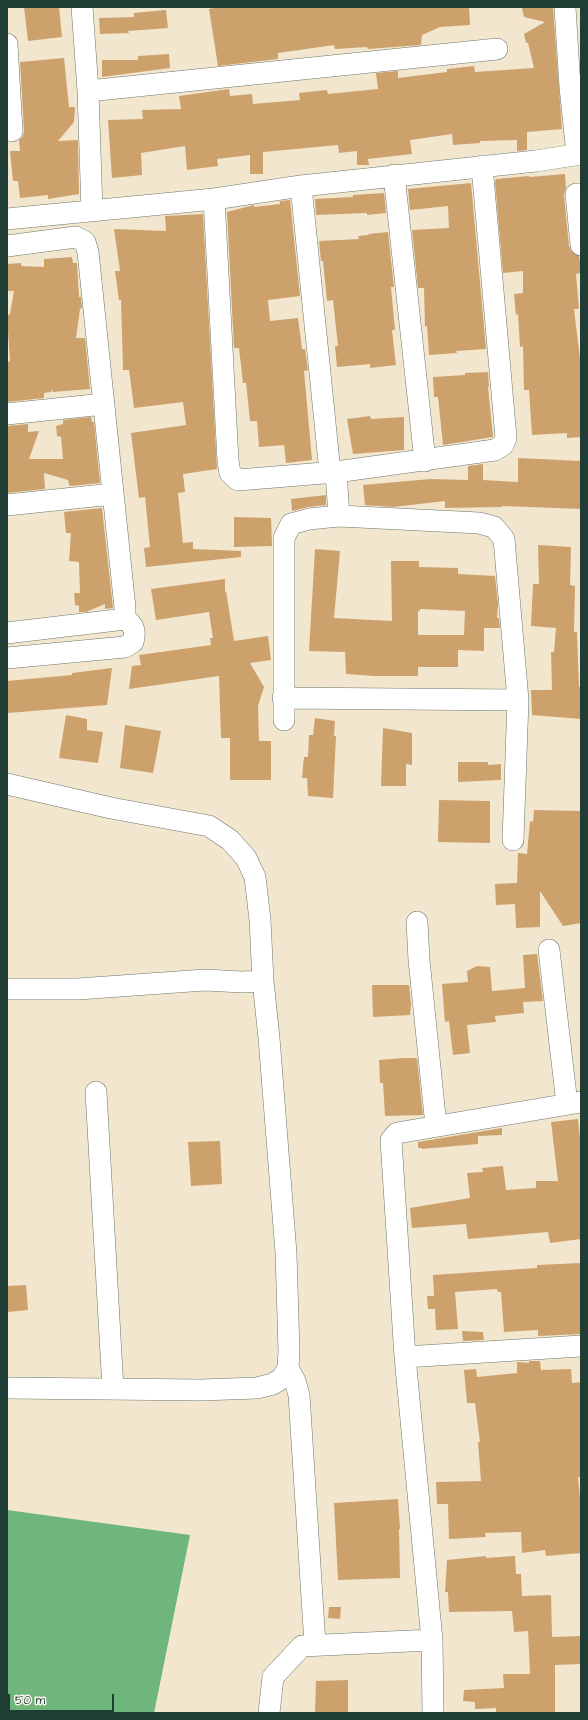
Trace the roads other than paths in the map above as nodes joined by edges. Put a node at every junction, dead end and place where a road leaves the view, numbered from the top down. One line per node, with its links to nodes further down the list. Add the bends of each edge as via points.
1 (82, 7): 6 (street)
2 (565, 7): 5 (street)
3 (7, 44): 7 (street)
4 (497, 48): 6 (street)
5 (575, 87): 8 (street)
6 (88, 91): 14 (street)
7 (12, 131)
8 (579, 154): 9 (street)
9 (482, 166): 10 (street); 20 (street, via 506,438 503,445 495,450)
10 (394, 175): 11 (street); 20 (street)
11 (301, 186): 13 (street); 21 (street)
12 (576, 194): 16 (street)
13 (214, 199): 14 (street); 21 (street, via 230,473 238,480)
14 (92, 210): 15 (street)
15 (7, 219)
16 (581, 245)
17 (7, 246): 18 (street, via 76,237 85,242)
18 (104, 404): 19 (street); 22 (street)
19 (7, 414)
20 (424, 461): 21 (street)
21 (333, 472): 24 (street)
22 (113, 494): 23 (street); 25 (street)
23 (7, 505)
24 (339, 516): 28 (street, via 291,524 284,538); 29 (street, via 479,523 494,527 504,539)
25 (124, 619): 26 (street); 27 (street, via 131,624 135,633 133,642 125,647)
26 (7, 633)
27 (7, 658)
28 (284, 698): 29 (street); 30 (street)
29 (518, 700): 32 (street)
30 (284, 720)
31 (7, 784): 35 (street, via 111,808 204,824 230,840 246,858 255,876)
32 (513, 840)
33 (417, 922): 39 (street)
34 (549, 950): 38 (street)
35 (263, 981): 36 (street, via 205,980 78,989); 42 (street, via 286,1253)
36 (7, 989)
37 (96, 1092): 44 (street)
38 (574, 1103): 39 (street)
39 (436, 1126): 41 (street, via 397,1133 391,1140)
40 (581, 1346): 41 (street)
41 (404, 1357): 45 (street)
42 (288, 1368): 44 (street, via 282,1378 273,1384 257,1388); 46 (street, via 299,1395)
43 (7, 1388): 44 (street)
44 (113, 1389)
45 (432, 1640): 46 (street); 48 (street)
46 (316, 1644): 47 (street, via 302,1646 273,1677)
47 (269, 1713)
48 (433, 1713)

